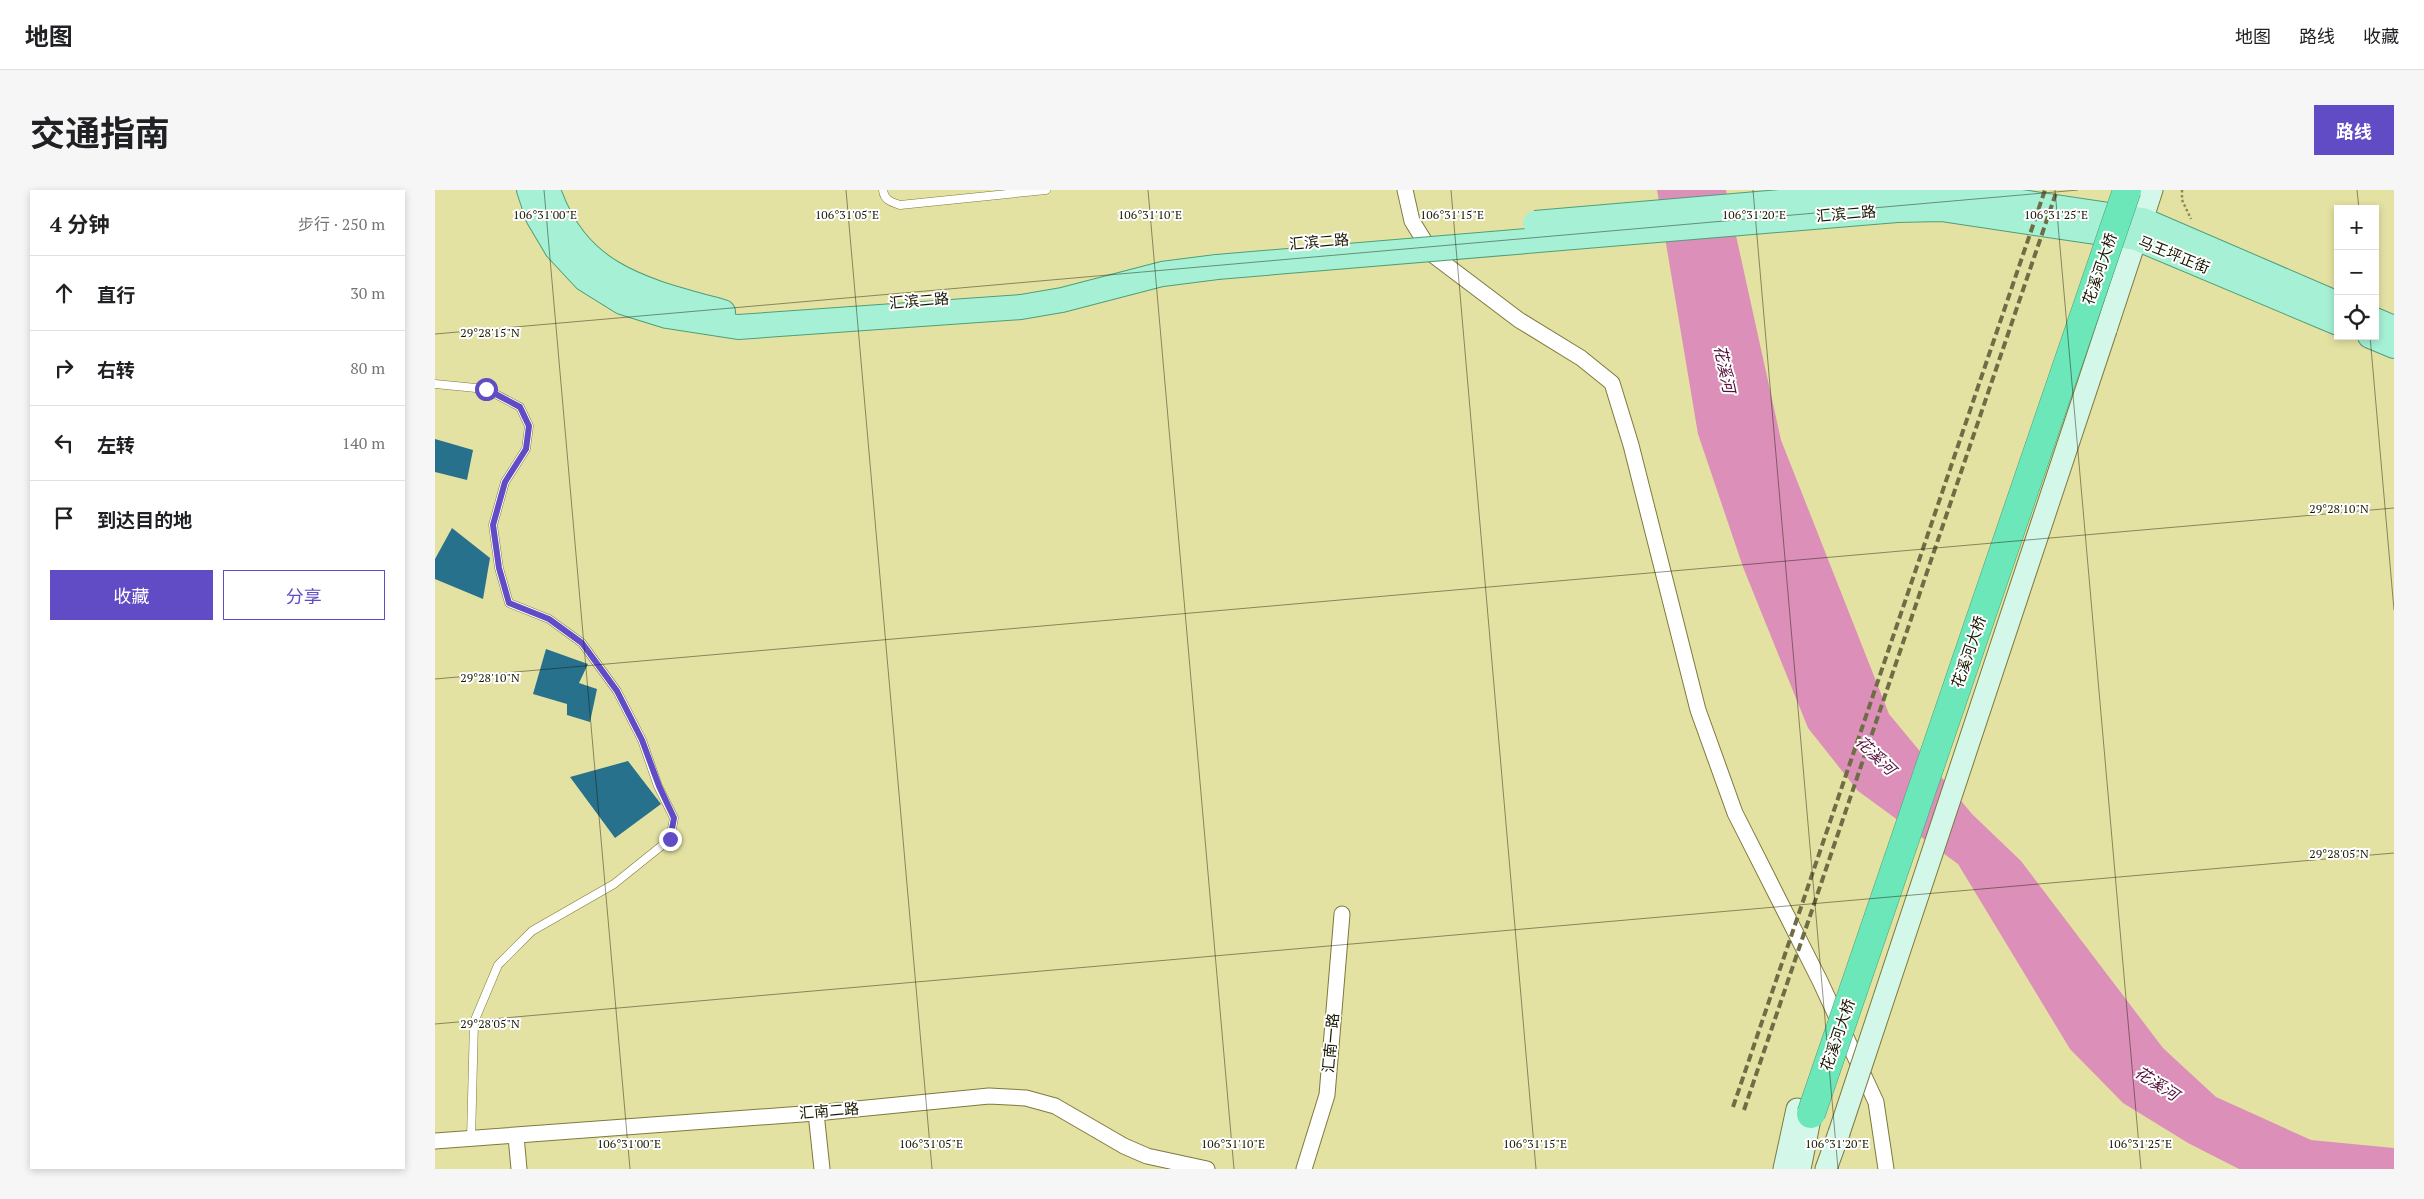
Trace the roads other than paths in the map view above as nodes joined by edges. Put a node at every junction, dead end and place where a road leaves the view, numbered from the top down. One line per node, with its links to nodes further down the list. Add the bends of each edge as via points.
1 (529, 190): 12 (main road, 汇滨二路, via 538,217 557,249 585,279 622,302 667,316)
2 (548, 190): 12 (main road, 汇滨二路, via 570,235 599,264 627,283)
3 (883, 190): 4 (lane, via 888,201 900,205)
4 (1046, 190)
5 (1405, 190): 32 (street, via 1412,221 1433,255 1519,320 1581,358 1612,383 1631,445 1698,710 1735,813 1820,981 1876,1102)
6 (2109, 190): 20 (highway, 花溪河大桥)
7 (2127, 190): 20 (highway, 花溪河大桥, bridge)
8 (2152, 190): 10 (main road, 花溪河大桥)
9 (1945, 197): 10 (main road, 马王坪正街); 12 (main road, 汇滨二路, bridge, via 1217,259 1062,300 1018,300)
10 (2140, 229): 11 (main road, 马王坪正街); 13 (main road, 马王坪正街); 31 (main road, 花溪河大桥, bridge)
11 (2334, 302)
12 (738, 321)
13 (2334, 321)
14 (2379, 322): 15 (main road)
15 (2394, 328)
16 (2379, 340): 17 (main road)
17 (2394, 346)
18 (435, 384): 23 (lane, via 486,389 520,407 529,426 526,449 505,482 493,525 499,568 509,603 549,619 582,643 617,691 642,740 674,818 670,839 614,884 532,930 498,965 474,1022)
19 (1342, 914): 28 (street, 汇南一路, via 1327,1096)
20 (1804, 1112): 29 (main road); 30 (main road)
21 (816, 1113): 22 (street, 汇南二路); 26 (street); 27 (street, 汇南二路, via 989,1096 1026,1098 1055,1106 1147,1156)
22 (516, 1136): 23 (street, 汇南二路); 25 (street)
23 (471, 1139): 24 (street, 汇南二路)
24 (435, 1141)
25 (519, 1169)
26 (822, 1169)
27 (1207, 1169)
28 (1305, 1169)
29 (1784, 1169)
30 (1800, 1169)
31 (1826, 1169)
32 (1886, 1169)

